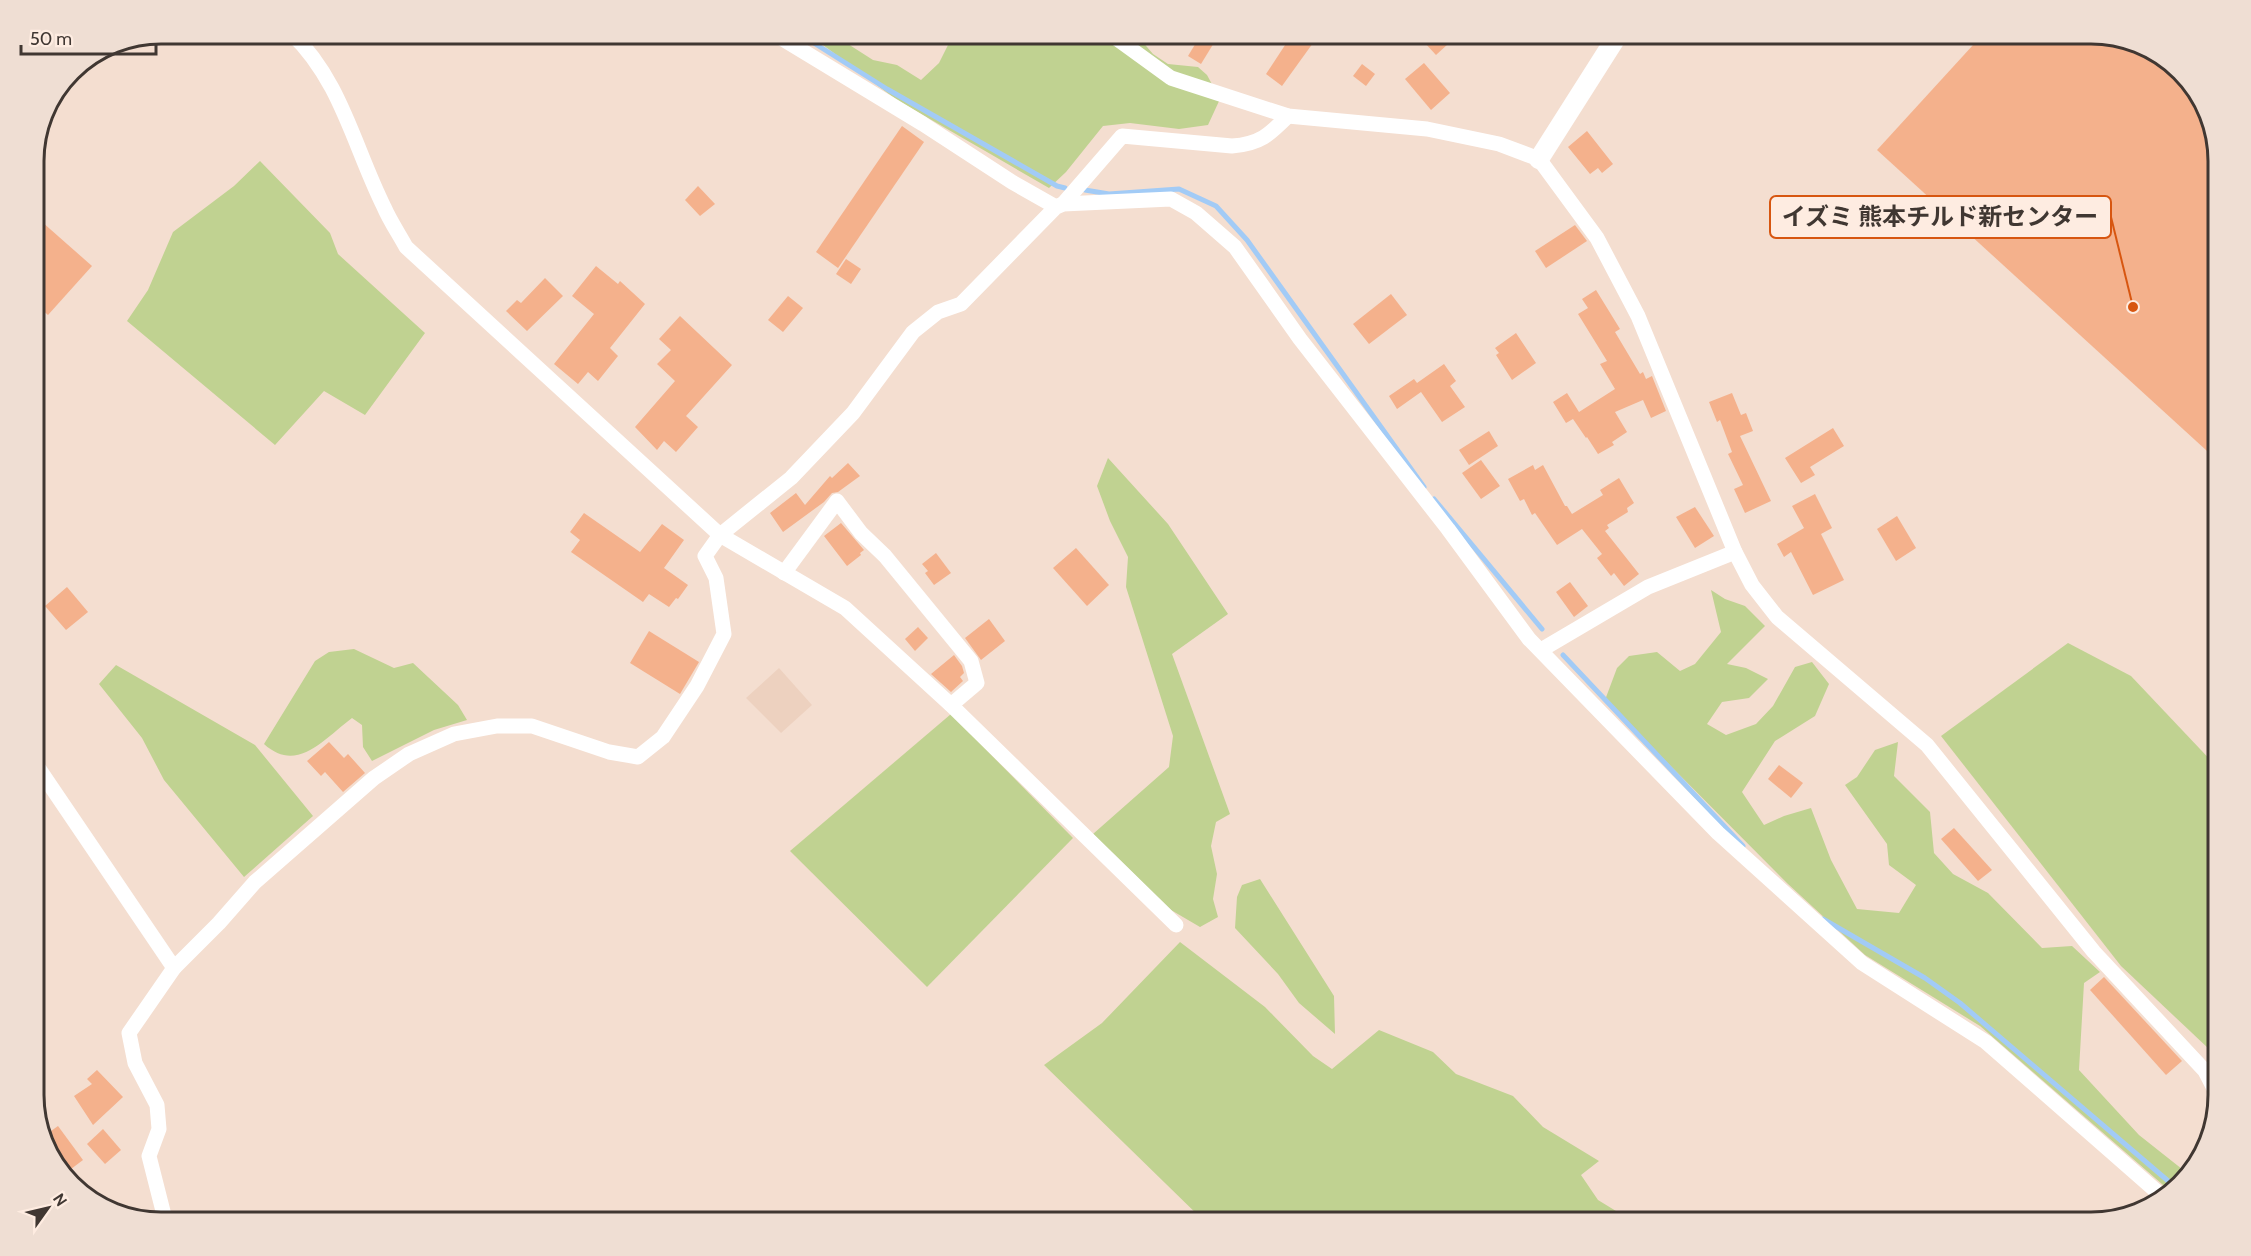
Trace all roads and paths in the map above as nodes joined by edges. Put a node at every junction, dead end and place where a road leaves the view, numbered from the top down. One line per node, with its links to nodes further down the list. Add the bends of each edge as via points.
1 (303, 44): 8 (street, via 335,92 383,206 406,247)
2 (791, 44): 7 (street, via 1012,182)
3 (1124, 44): 5 (street, via 1171,78)
4 (1612, 44): 6 (street)
5 (1288, 116): 6 (street, via 1426,129 1499,144); 7 (street, via 1265,138 1249,145 1122,136)
6 (1539, 159): 9 (street, via 1597,238 1638,316)
7 (1059, 205): 8 (street, via 961,304 938,312 913,332 853,413 799,470); 11 (street, via 1171,199 1196,213 1235,248 1300,339)
8 (720, 535): 10 (street); 15 (street, via 705,556 716,578 724,634 697,686 663,737 638,757 609,752 532,726 496,726 454,734 409,754 374,778 255,882)
9 (1735, 552): 11 (street, via 1648,587); 16 (street, via 1752,585 1777,617 1927,745 2094,952)
10 (784, 573): 12 (street, via 845,608); 12 (street, via 837,501 971,661 978,683)
11 (1541, 650): 17 (street, via 1718,833 1862,963 1986,1042)
12 (951, 705): 14 (street)
13 (44, 776): 15 (street)
14 (1176, 925)
15 (174, 968): 18 (street, via 129,1033 135,1063 157,1105 159,1129 149,1156)
16 (2208, 1077)
17 (2157, 1192)
18 (163, 1213)

